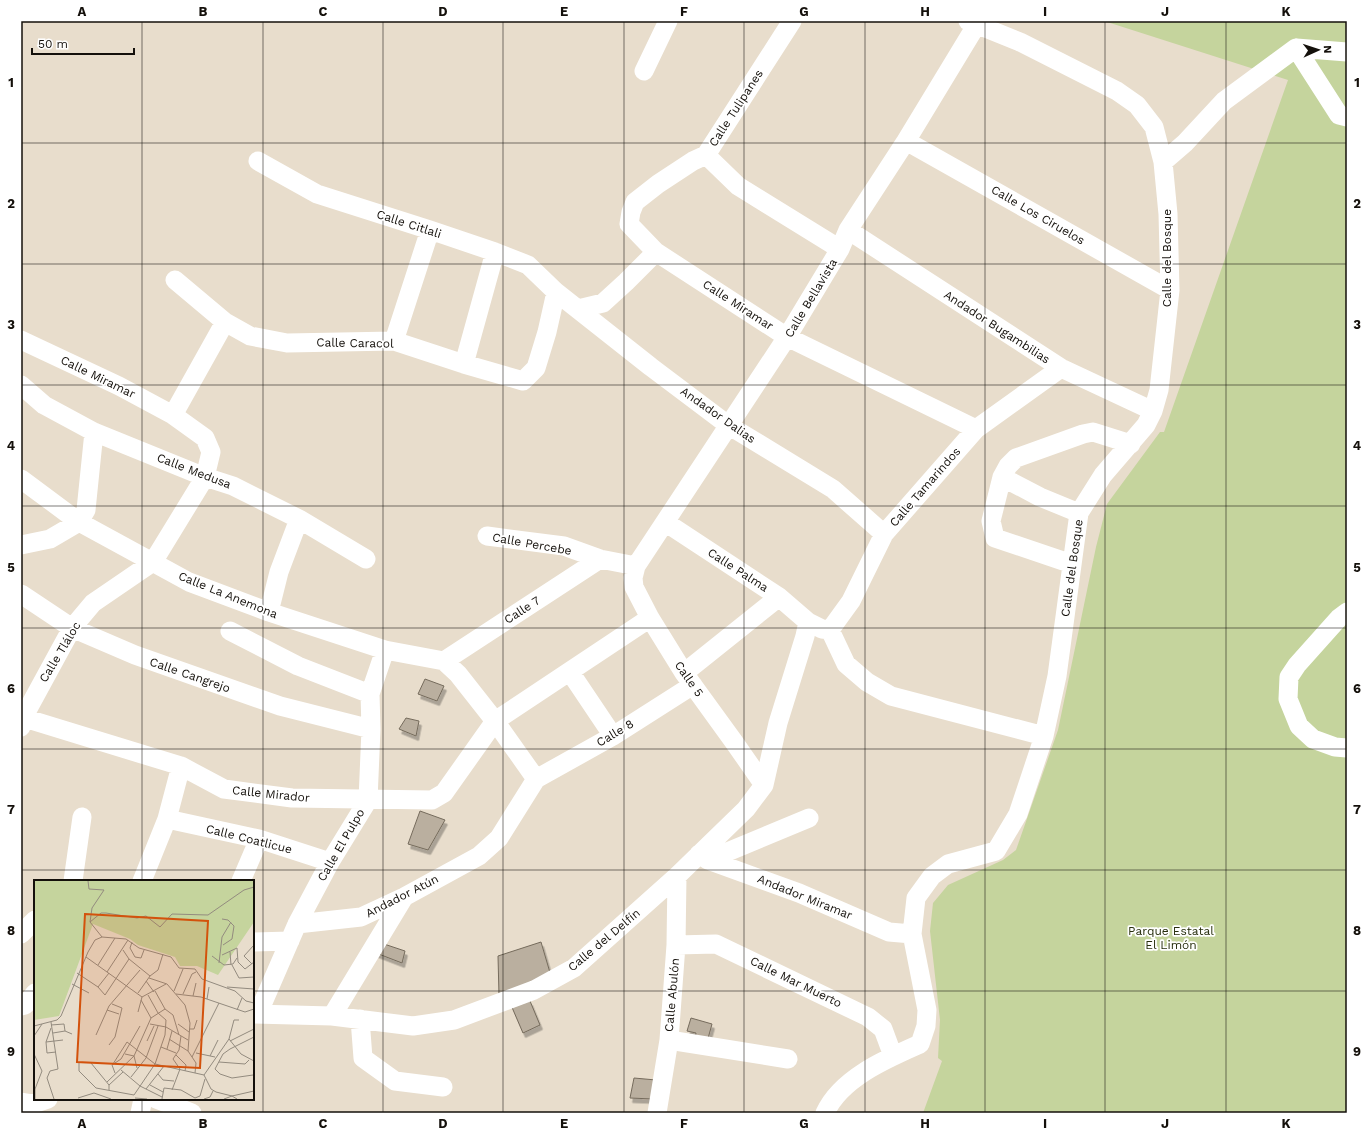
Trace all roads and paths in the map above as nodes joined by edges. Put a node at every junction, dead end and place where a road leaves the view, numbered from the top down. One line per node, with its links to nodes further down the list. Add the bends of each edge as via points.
1 (668, 21): 6 (street)
2 (792, 21): 9 (street, Calle Tulipanes)
3 (972, 23): 8 (street, Calle Bellavista); 11 (street, Calle del Bosque, via 1020,42 1117,91 1137,105 1154,127)
4 (1296, 48): 5 (street); 7 (street, via 1339,115); 11 (street, via 1224,101 1185,143)
5 (1347, 52)
6 (644, 71)
7 (1347, 117)
8 (906, 141): 14 (street, Calle Bellavista); 19 (street, Calle Los Ciruelos)
9 (706, 156): 12 (street, Calle Tulipanes, via 693,161 658,184 635,202); 15 (street, via 738,186)
10 (258, 161): 13 (street, Calle Citlali, via 317,194)
11 (1163, 162): 19 (street, Calle del Bosque, via 1168,214)
12 (631, 212): 17 (street, Calle Miramar, via 629,224)
13 (430, 230): 16 (street, Calle Citlali); 25 (street)
14 (848, 230): 15 (street, Calle Bellavista); 27 (street, Andador Bugambilias)
15 (840, 249): 23 (street, Calle Bellavista)
16 (495, 252): 20 (street, Calle Citlali, via 528,265); 26 (street)
17 (656, 252): 21 (street, via 603,303); 23 (street, Calle Miramar)
18 (175, 280): 22 (street, Calle Caracol)
19 (1170, 290): 29 (street, Calle del Bosque, via 1159,390)
20 (556, 292): 21 (street, Andador Dalias); 26 (street, Calle Caracol, via 536,368 522,381)
21 (578, 309): 31 (street, Andador Dalias)
22 (225, 322): 25 (street, Calle Caracol, via 250,336 287,343); 30 (street)
23 (788, 337): 31 (street, Calle Bellavista); 32 (street, Calle Miramar)
24 (21, 340): 30 (street, Calle Miramar, via 119,386)
25 (394, 341): 26 (street, Calle Caracol)
26 (464, 364)
27 (1061, 368): 29 (street, Andador Bugambilias); 32 (street, Calle Tamarindos)
28 (21, 385): 33 (street, Calle Medusa, via 44,405)
29 (1153, 411): 34 (street, Calle del Bosque, via 1146,426)
30 (173, 415): 35 (street, Calle Miramar, via 205,438 211,452)
31 (728, 425): 41 (street, Calle Bellavista); 42 (street, Andador Dalias, via 833,489)
32 (976, 429): 42 (street, Calle Tamarindos)
33 (94, 432): 35 (street, Calle Medusa); 40 (street, via 86,510)
34 (1131, 444): 36 (street, via 1093,432 1083,434 1016,458); 38 (street, Calle del Bosque, via 1103,475)
35 (205, 477): 39 (street, Calle Medusa, via 233,486); 47 (street)
36 (1002, 477): 38 (street, via 1040,497); 48 (street, via 991,521 996,538)
37 (21, 479): 40 (street, Calle La Anemona)
38 (1079, 513): 48 (street, Calle del Bosque)
39 (299, 519): 45 (street, Calle Medusa); 52 (street, via 279,572)
40 (79, 522): 44 (street, via 50,539); 47 (street, Calle La Anemona)
41 (665, 522): 49 (street, Calle Bellavista); 51 (street, Calle Palma)
42 (884, 534): 55 (street, Calle Tamarindos, via 851,601)
43 (487, 536): 46 (street, Calle Percebe, via 564,546)
44 (21, 546)
45 (366, 559)
46 (600, 559): 49 (street, Calle Percebe); 59 (street, Calle 7)
47 (153, 562): 52 (street, Calle La Anemona, via 189,582); 56 (street, Calle Tláloc, via 93,603)
48 (1072, 564): 67 (street, Calle del Bosque, via 1057,676)
49 (636, 566): 54 (street, Calle 5, via 634,587)
50 (21, 594): 56 (street, Calle Cangrejo)
51 (779, 597): 55 (street, Calle Palma); 61 (street, Calle 8)
52 (269, 612): 58 (street, Calle La Anemona)
53 (1347, 612): 68 (street, via 1297,665 1289,677 1288,699 1299,726 1313,739 1335,747)
54 (650, 618): 60 (street); 61 (street, Calle 5)
55 (820, 627): 67 (street, via 846,664 867,682 891,696); 71 (street, via 805,636 778,723)
56 (72, 628): 63 (street, Calle Tláloc); 65 (street, Calle Cangrejo, via 135,655 280,706)
57 (230, 631): 62 (street, via 298,666)
58 (385, 650): 59 (street, Calle La Anemona); 62 (street, Calle El Pulpo)
59 (444, 661): 64 (street, via 458,674)
60 (570, 672): 64 (street); 66 (street)
61 (688, 679): 66 (street, Calle 8); 71 (street, Calle 5)
62 (370, 694): 65 (street, Calle El Pulpo)
63 (22, 720): 69 (street, Calle Mirador)
64 (495, 721): 70 (street); 72 (street, Calle Mirador, via 444,793 432,800)
65 (371, 728): 72 (street, Calle El Pulpo)
66 (613, 736): 70 (street, Calle 8)
67 (1044, 736): 87 (street, Calle del Bosque, via 1018,814 996,850 948,864 932,876 916,898)
68 (1347, 748)
69 (181, 766): 72 (street, Calle Mirador, via 224,789 292,798); 75 (street)
70 (536, 779): 83 (street, Andador Atún, via 499,838 479,856)
71 (764, 785): 77 (street, Calle del Delfín)
72 (368, 800): 78 (street, Calle El Pulpo)
73 (82, 817): 80 (street)
74 (809, 818): 77 (street)
75 (167, 819): 76 (street, Calle Coatlicue); 81 (street)
76 (259, 839): 78 (street, Calle Coatlicue); 82 (street)
77 (704, 857): 79 (street, Calle del Delfín); 87 (street, Andador Miramar, via 799,893 889,932)
78 (330, 862): 85 (street, Calle El Pulpo)
79 (677, 876): 89 (street, Calle Abulón); 94 (street, Calle del Delfín, via 574,968 534,990 454,1020 413,1026)
80 (73, 880)
81 (142, 880)
82 (241, 880)
83 (404, 897): 85 (street, Andador Atún, via 361,917); 93 (street)
84 (34, 921): 86 (street)
85 (294, 933): 88 (street, Andador Atún); 92 (street, Calle El Pulpo)
86 (21, 934)
87 (912, 934): 96 (street, Calle del Bosque, via 927,1010 926,1026 920,1044)
88 (254, 942)
89 (676, 945): 95 (street, Calle Abulón); 96 (street, Calle Mar Muerto, via 716,944 868,1017 883,1029)
90 (34, 994): 91 (street)
91 (21, 1006)
92 (256, 1014): 93 (street, Calle del Delfín)
93 (332, 1016): 94 (street, Calle del Delfín)
94 (360, 1019): 98 (street, via 363,1058 395,1081)
95 (669, 1040): 97 (street); 105 (street, Calle Abulón)
96 (893, 1056): 106 (street, Calle del Bosque, via 854,1079 838,1093)
97 (788, 1059)
98 (443, 1087)
99 (45, 1100): 102 (street, via 33,1104)
100 (143, 1100): 103 (street)
101 (159, 1100): 104 (street)
102 (21, 1102)
103 (140, 1113)
104 (192, 1113)
105 (658, 1113)
106 (826, 1113)

